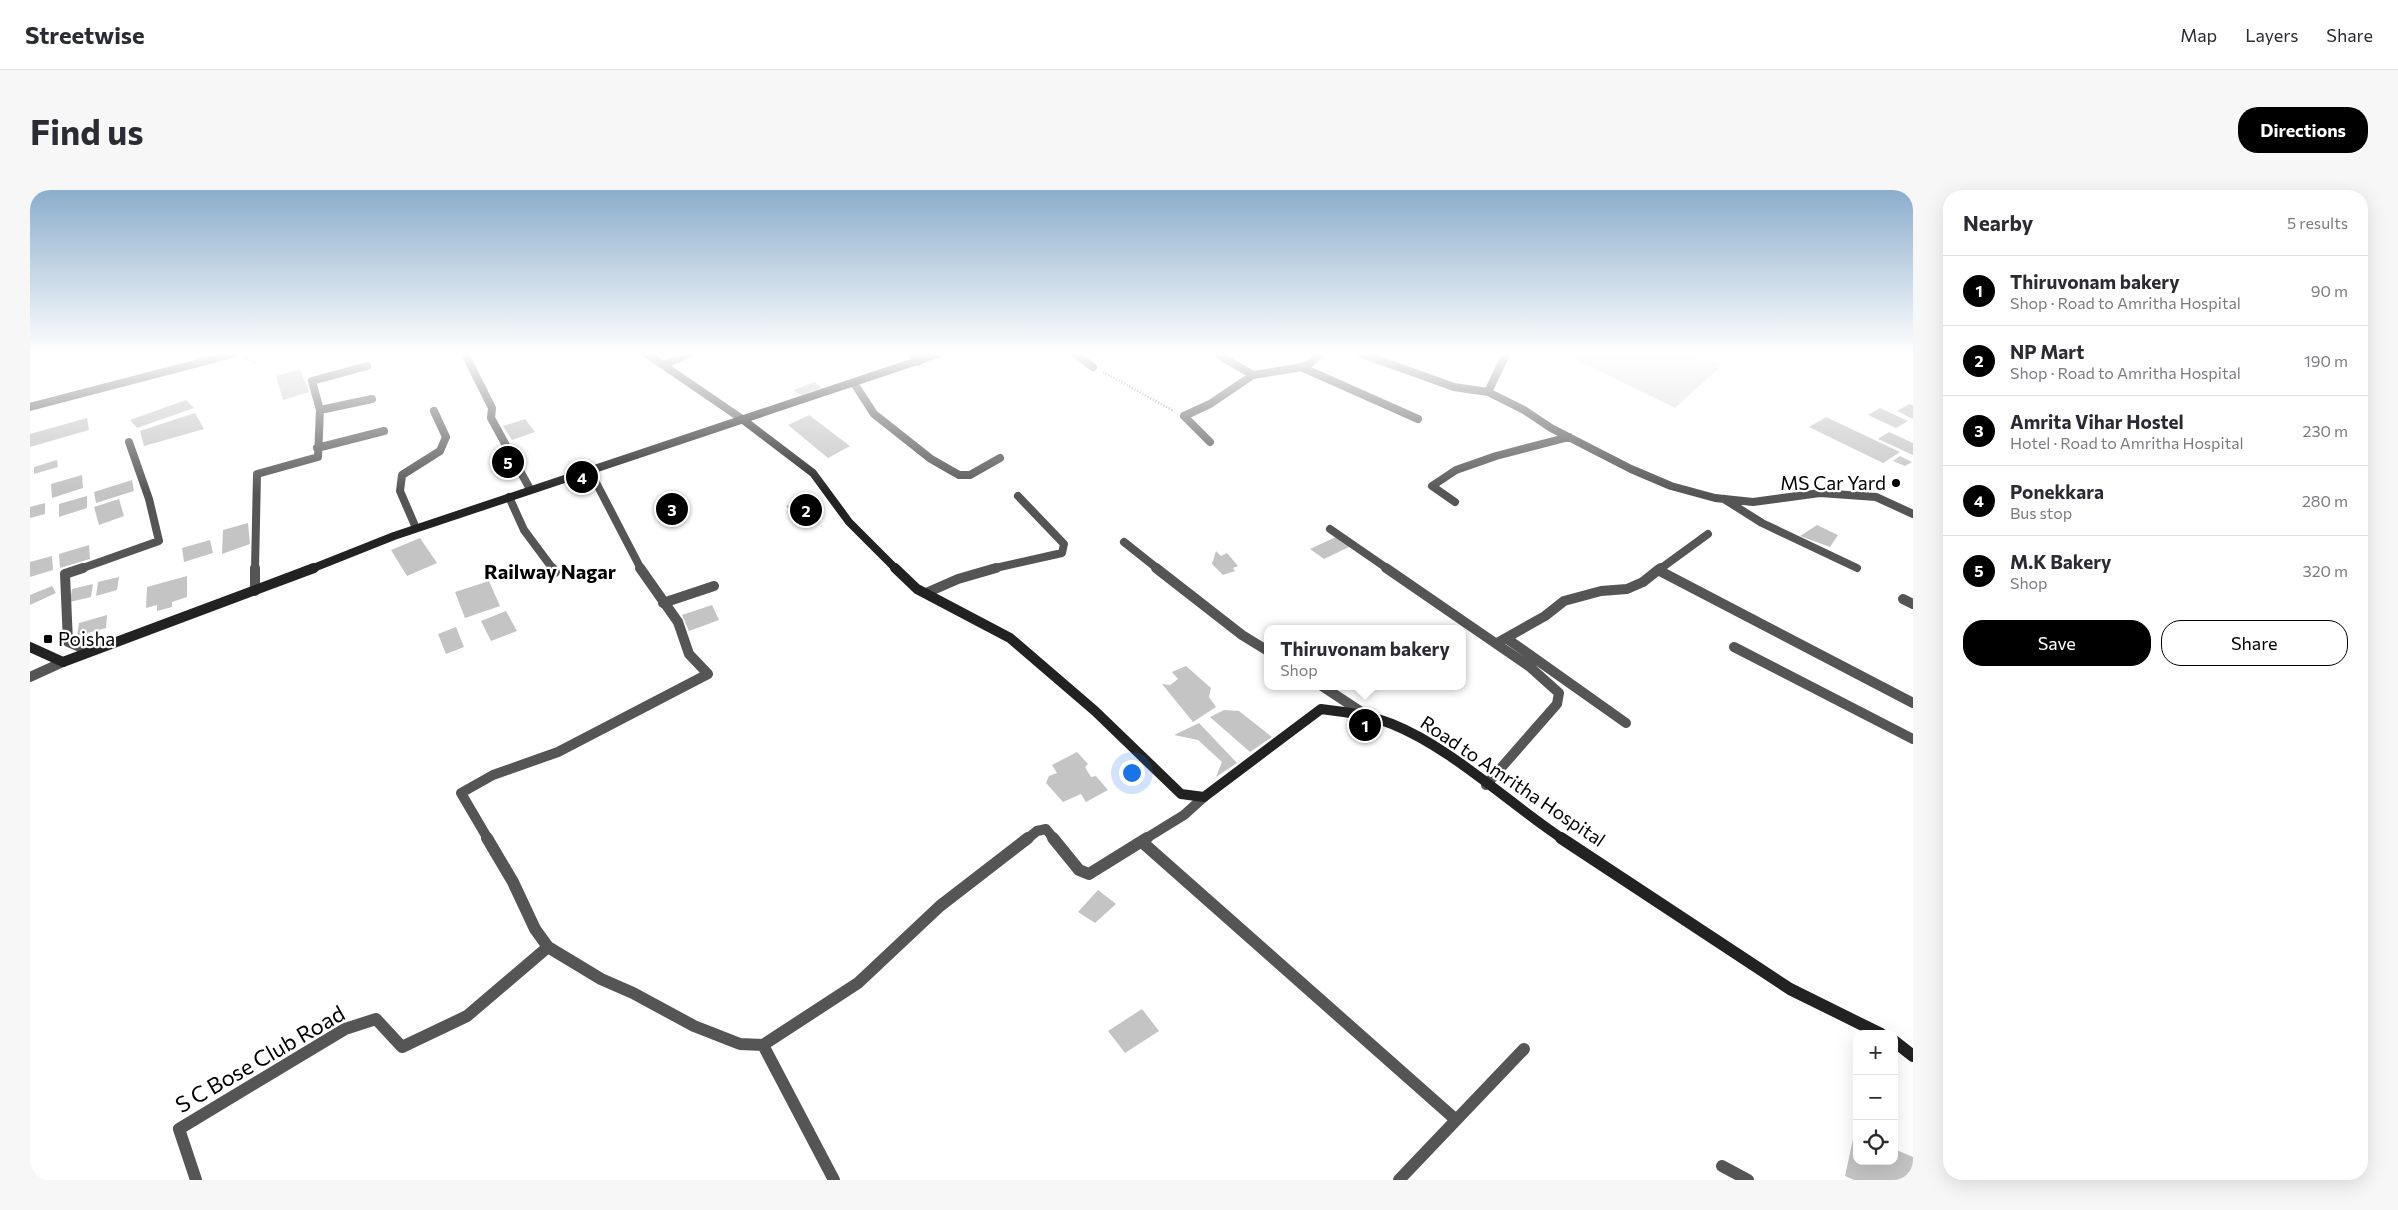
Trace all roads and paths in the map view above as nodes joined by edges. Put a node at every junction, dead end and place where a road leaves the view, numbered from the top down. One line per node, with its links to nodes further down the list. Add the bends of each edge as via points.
1 (55, 400): 12 (street)
2 (317, 400): 13 (street)
3 (366, 400): 13 (street)
4 (488, 400): 25 (street, via 492,418)
5 (715, 400): 17 (street)
6 (802, 400): 17 (street)
7 (865, 400): 23 (street, via 874,414 931,459 959,475 970,475)
8 (1155, 400): 15 (path)
9 (1216, 400): 15 (street)
10 (1377, 400): 16 (street)
11 (1504, 400): 19 (street)
12 (30, 407)
13 (320, 410): 22 (street)
14 (434, 412): 31 (street, via 446,437 440,451 402,475 400,491)
15 (1184, 416): 21 (street)
16 (1418, 418)
17 (742, 419): 24 (street); 40 (street, via 813,473 849,522 917,589)
18 (384, 431): 22 (street)
19 (1569, 437): 28 (street, via 1671,486); 29 (street, via 1456,470 1432,486)
20 (129, 442): 48 (street, via 159,540 65,574 68,642)
21 (1210, 442)
22 (317, 448): 39 (street, via 318,457 257,474)
23 (1000, 458)
24 (589, 469): 25 (street); 42 (street, via 624,540)
25 (530, 490): 27 (street)
26 (1018, 496): 40 (street, via 1064,544 1062,553 944,583)
27 (509, 497): 31 (street); 37 (street, via 524,530)
28 (1723, 498): 30 (street, via 1753,502 1820,493 1876,497); 35 (street, via 1762,523)
29 (1455, 502)
30 (1913, 514)
31 (416, 528): 39 (street)
32 (1330, 529): 44 (street)
33 (1708, 534): 36 (street)
34 (1124, 542): 47 (street, via 1242,635)
35 (1856, 568)
36 (1658, 570): 44 (street, via 1627,589 1601,591 1564,601 1545,616); 52 (street)
37 (555, 572)
38 (714, 586): 42 (street)
39 (255, 591): 48 (street)
40 (926, 593): 57 (street, via 1010,638 1095,711 1181,794)
41 (1903, 599): 43 (street)
42 (663, 603): 59 (street, via 678,622 689,654 708,674 558,752 493,775 461,794)
43 (1913, 604)
44 (1501, 640): 54 (street); 56 (street, via 1559,693 1557,704)
45 (30, 647): 49 (street)
46 (1734, 647): 55 (street)
47 (1264, 649)
48 (89, 651): 49 (street)
49 (63, 662): 50 (street)
50 (30, 678)
51 (1328, 690): 53 (street)
52 (1913, 704)
53 (1370, 717): 56 (street, Road to Amritha Hospital, via 1412,734); 57 (street, Road to Amritha Hospital, via 1321,709)
54 (1626, 723)
55 (1913, 739)
56 (1486, 784): 60 (street, Road to Amritha Hospital, via 1528,816 1790,989)
57 (1204, 797): 58 (street, via 1184,815)
58 (1142, 842): 62 (street, via 1089,874 1079,870 1046,829 1037,831 940,906 858,982); 65 (street)
59 (548, 947): 62 (street, via 601,979 694,1026 740,1044); 67 (street, S C Bose Club Road, via 467,1016 402,1047 376,1019 345,1029 179,1129)
60 (1873, 1030)
61 (1898, 1044): 64 (street)
62 (763, 1045): 68 (street)
63 (1524, 1049): 65 (street)
64 (1913, 1056)
65 (1455, 1119): 69 (street)
66 (1722, 1166): 70 (street)
67 (196, 1180)
68 (834, 1180)
69 (1399, 1180)
70 (1748, 1180)

